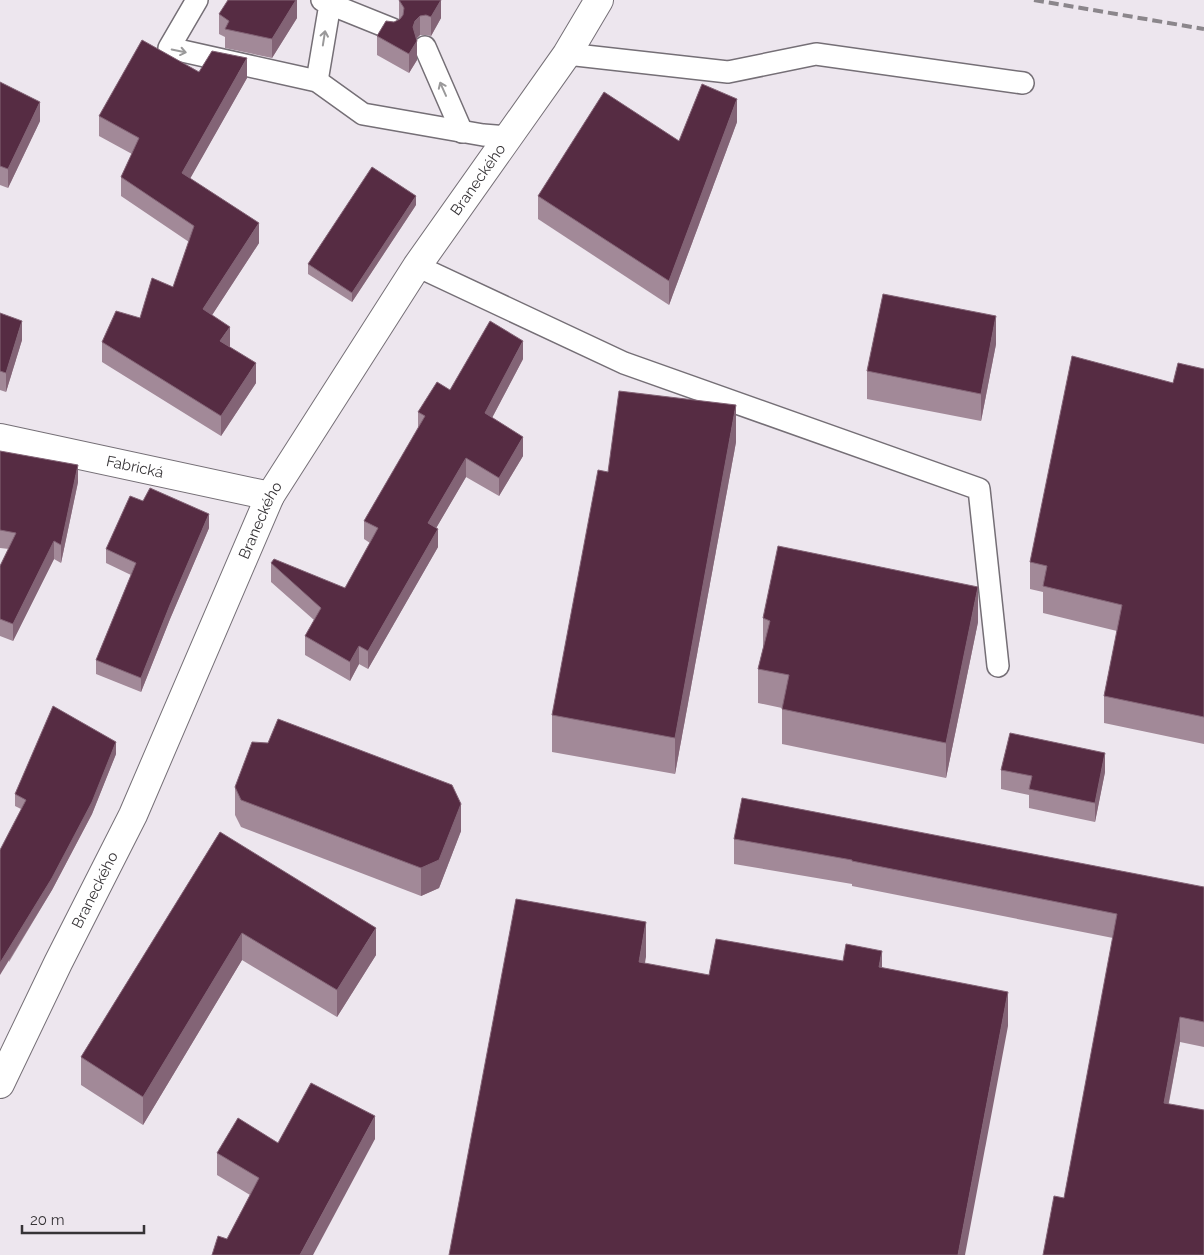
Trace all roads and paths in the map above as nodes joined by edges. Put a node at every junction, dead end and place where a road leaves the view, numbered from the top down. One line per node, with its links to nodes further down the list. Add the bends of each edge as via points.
1 (197, 0): 7 (lane, one-way to 7, via 169,48)
2 (598, 0): 6 (street, Braneckého)
3 (326, 2): 4 (lane); 7 (lane, one-way to 3)
4 (392, 29)
5 (424, 47): 9 (lane, one-way to 5)
6 (567, 54): 8 (lane, via 728,72 816,54); 10 (street, Braneckého)
7 (317, 81): 9 (lane, via 364,114)
8 (1023, 83)
9 (462, 132): 10 (lane)
10 (508, 137): 11 (street, Braneckého)
11 (417, 266): 13 (street, Braneckého); 14 (lane, via 624,363 979,489)
12 (0, 438): 13 (street, Fabrická)
13 (270, 496): 15 (street, Braneckého, via 133,814)
14 (998, 666)
15 (0, 1084)

